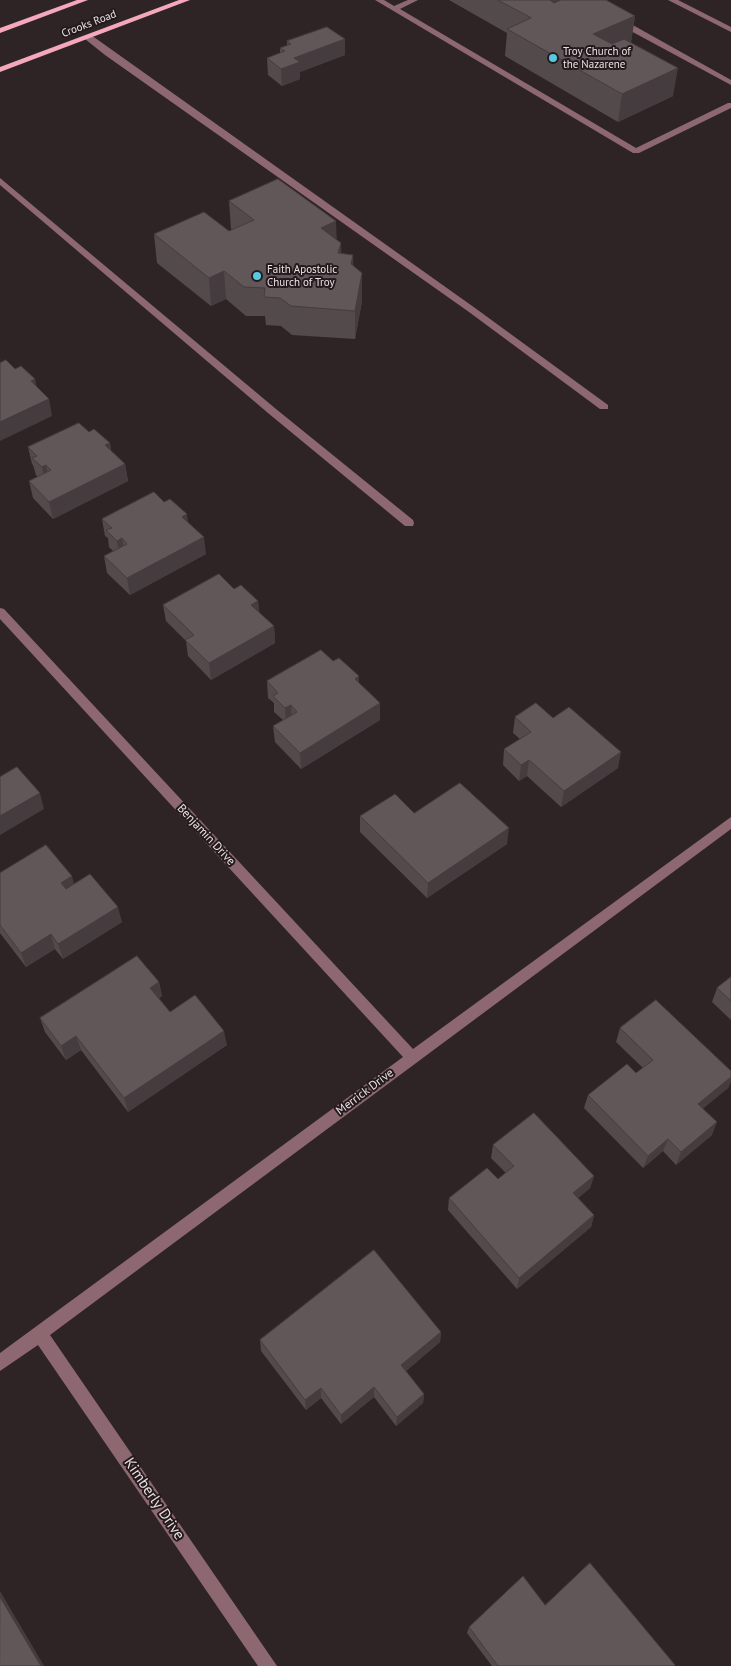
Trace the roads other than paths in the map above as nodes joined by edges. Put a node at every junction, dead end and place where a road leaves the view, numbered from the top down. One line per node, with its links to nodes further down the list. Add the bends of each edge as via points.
1 (84, 0): 9 (main road, Crooks Road)
2 (186, 0): 10 (main road, Crooks Road)
3 (379, 0): 6 (street)
4 (414, 0): 6 (street)
5 (672, 0): 8 (street)
6 (393, 9): 13 (street, via 636,151)
7 (615, 18): 12 (street)
8 (731, 30)
9 (0, 31)
10 (88, 37): 11 (main road, Crooks Road); 15 (street)
11 (0, 70)
12 (731, 83)
13 (731, 105)
14 (0, 181): 16 (street)
15 (604, 407)
16 (409, 523)
17 (0, 612): 19 (street, Benjamin Drive)
18 (731, 822): 19 (street, Merrick Drive)
19 (412, 1057): 20 (street, Merrick Drive)
20 (39, 1333): 21 (street, Merrick Drive); 22 (street, Kimberly Drive)
21 (0, 1363)
22 (268, 1666)

